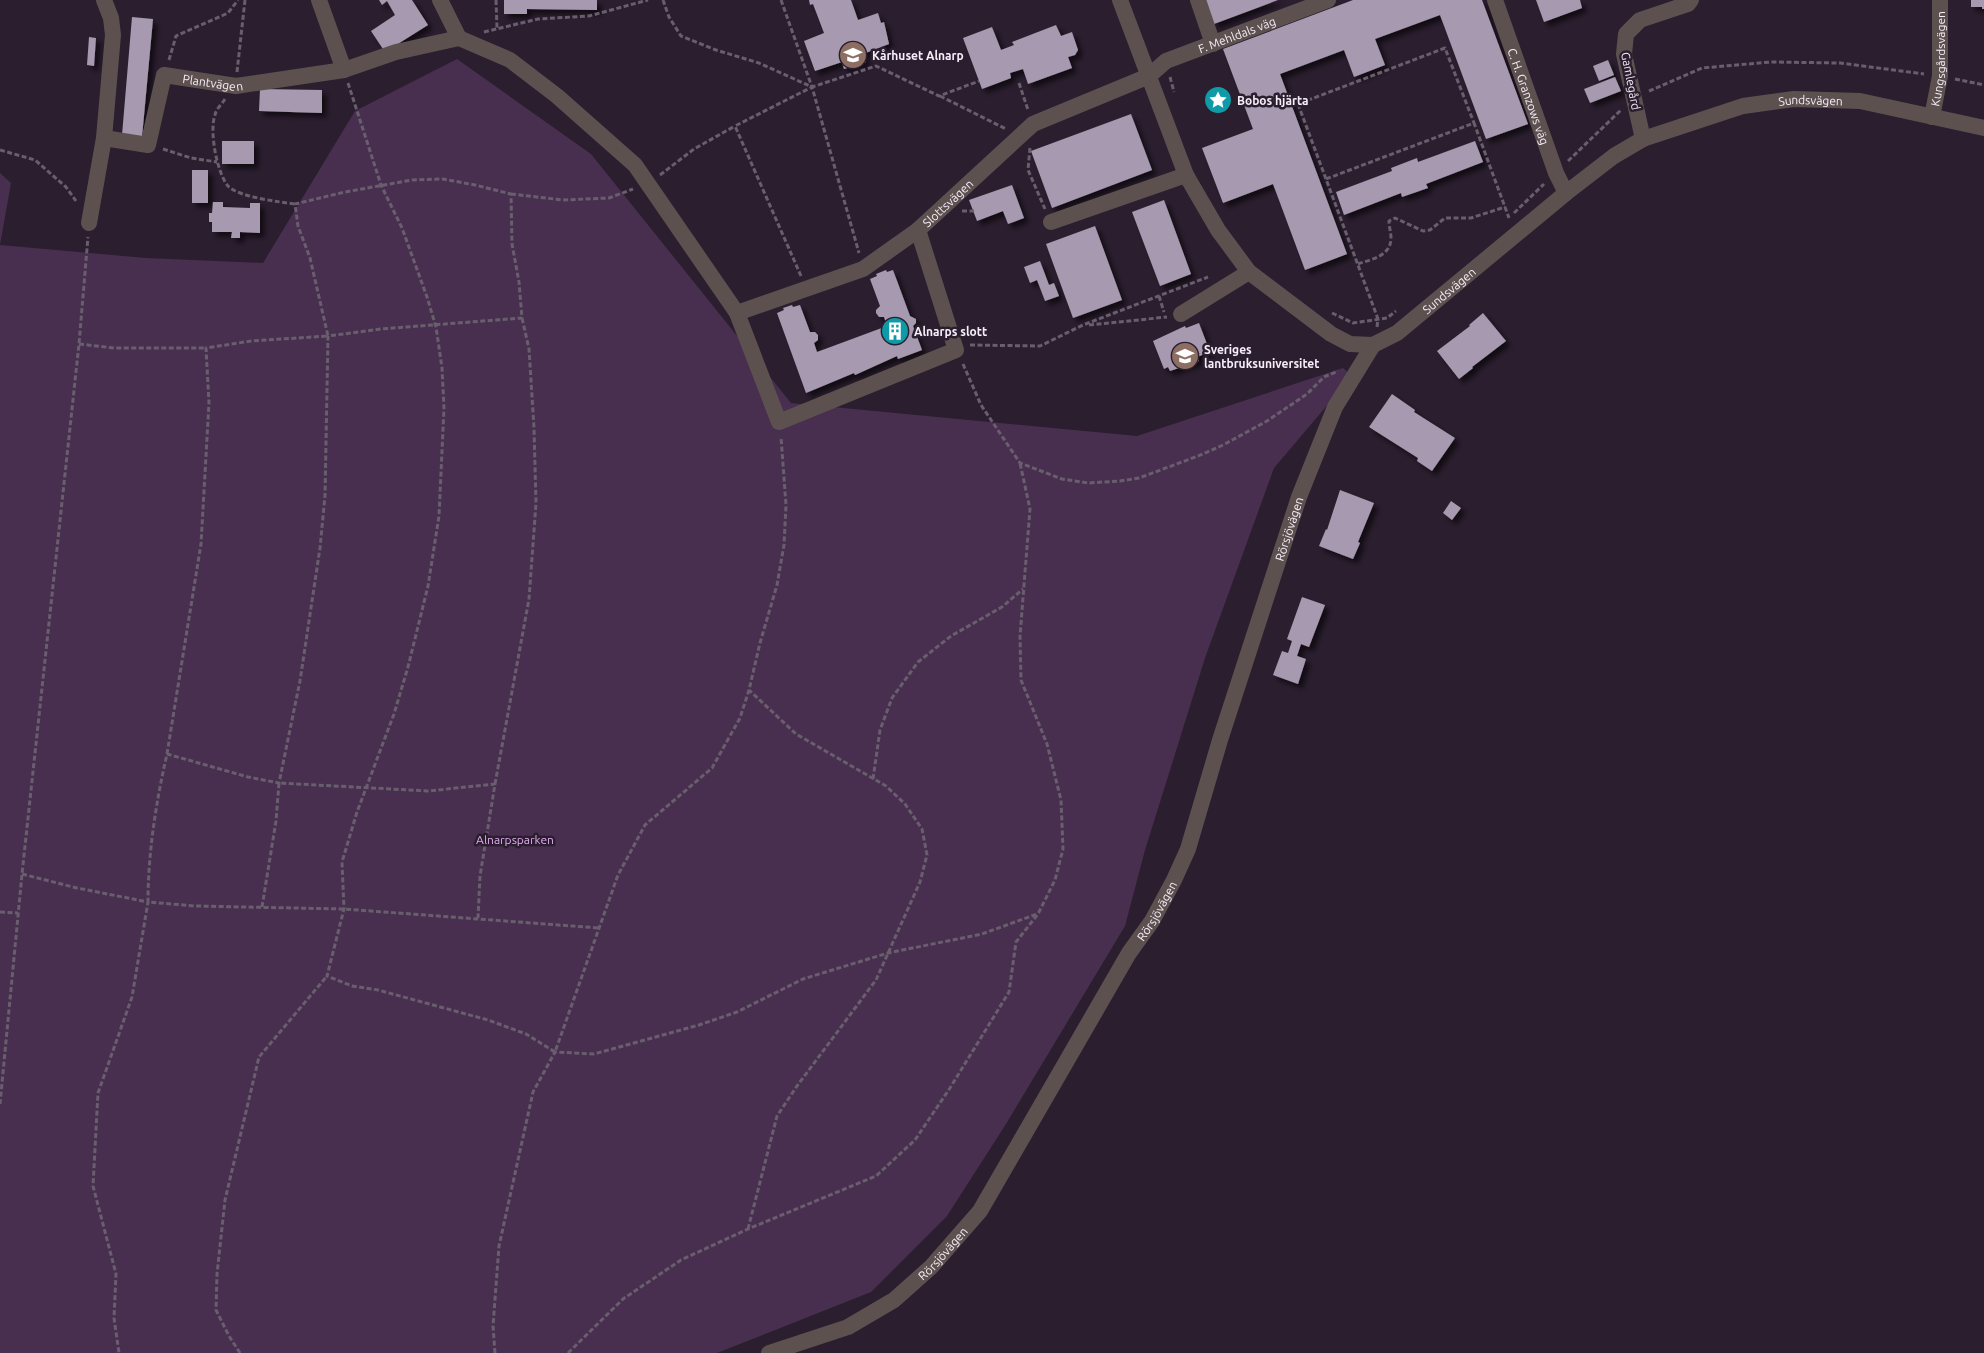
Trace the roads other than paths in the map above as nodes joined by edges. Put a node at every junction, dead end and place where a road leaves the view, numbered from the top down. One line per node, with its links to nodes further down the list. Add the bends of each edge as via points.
1 (104, 0): 17 (street, via 112,18 113,35)
2 (319, 0): 13 (street)
3 (440, 0): 11 (street)
4 (1120, 0): 14 (street)
5 (1198, 0): 12 (street)
6 (1328, 0): 12 (street, F. Mehldals väg)
7 (1495, 0): 20 (street, C. H. Granzows väg)
8 (1691, 0): 10 (street, Gamlegård, via 1688,4)
9 (1940, 0): 15 (street, Kungsgårdsvägen, via 1940,76)
10 (1658, 7): 18 (street, Gamlegård, via 1626,34 1624,54)
11 (460, 38): 13 (street, Plantvägen, via 396,52); 25 (street, via 510,60 557,96 635,165)
12 (1213, 44): 14 (street, F. Mehldals väg, via 1166,61)
13 (344, 70): 17 (street, Plantvägen, via 236,86 164,75 148,145)
14 (1149, 76): 19 (street); 23 (street, Slottsvägen, via 1032,124)
15 (1932, 118): 16 (street, Sundsvägen); 18 (street, Sundsvägen, via 1860,101 1794,99 1743,106)
16 (1984, 128)
17 (104, 138): 22 (street)
18 (1643, 139): 20 (street, Sundsvägen, via 1614,156)
19 (1186, 175): 21 (street); 24 (street, via 1218,230)
20 (1566, 193): 27 (street, Sundsvägen, via 1434,305 1397,333)
21 (1050, 222)
22 (89, 223)
23 (918, 230): 25 (street, Slottsvägen, via 863,269); 25 (street, via 955,347 779,422)
24 (1249, 272): 26 (street); 27 (street, via 1331,334 1350,344)
25 (737, 313)
26 (1173, 316)
27 (1373, 345): 28 (street, Rörsjövägen, via 1336,407 1299,497 1188,849 1174,880 980,1211 931,1267 894,1300 848,1327)
28 (769, 1353)

